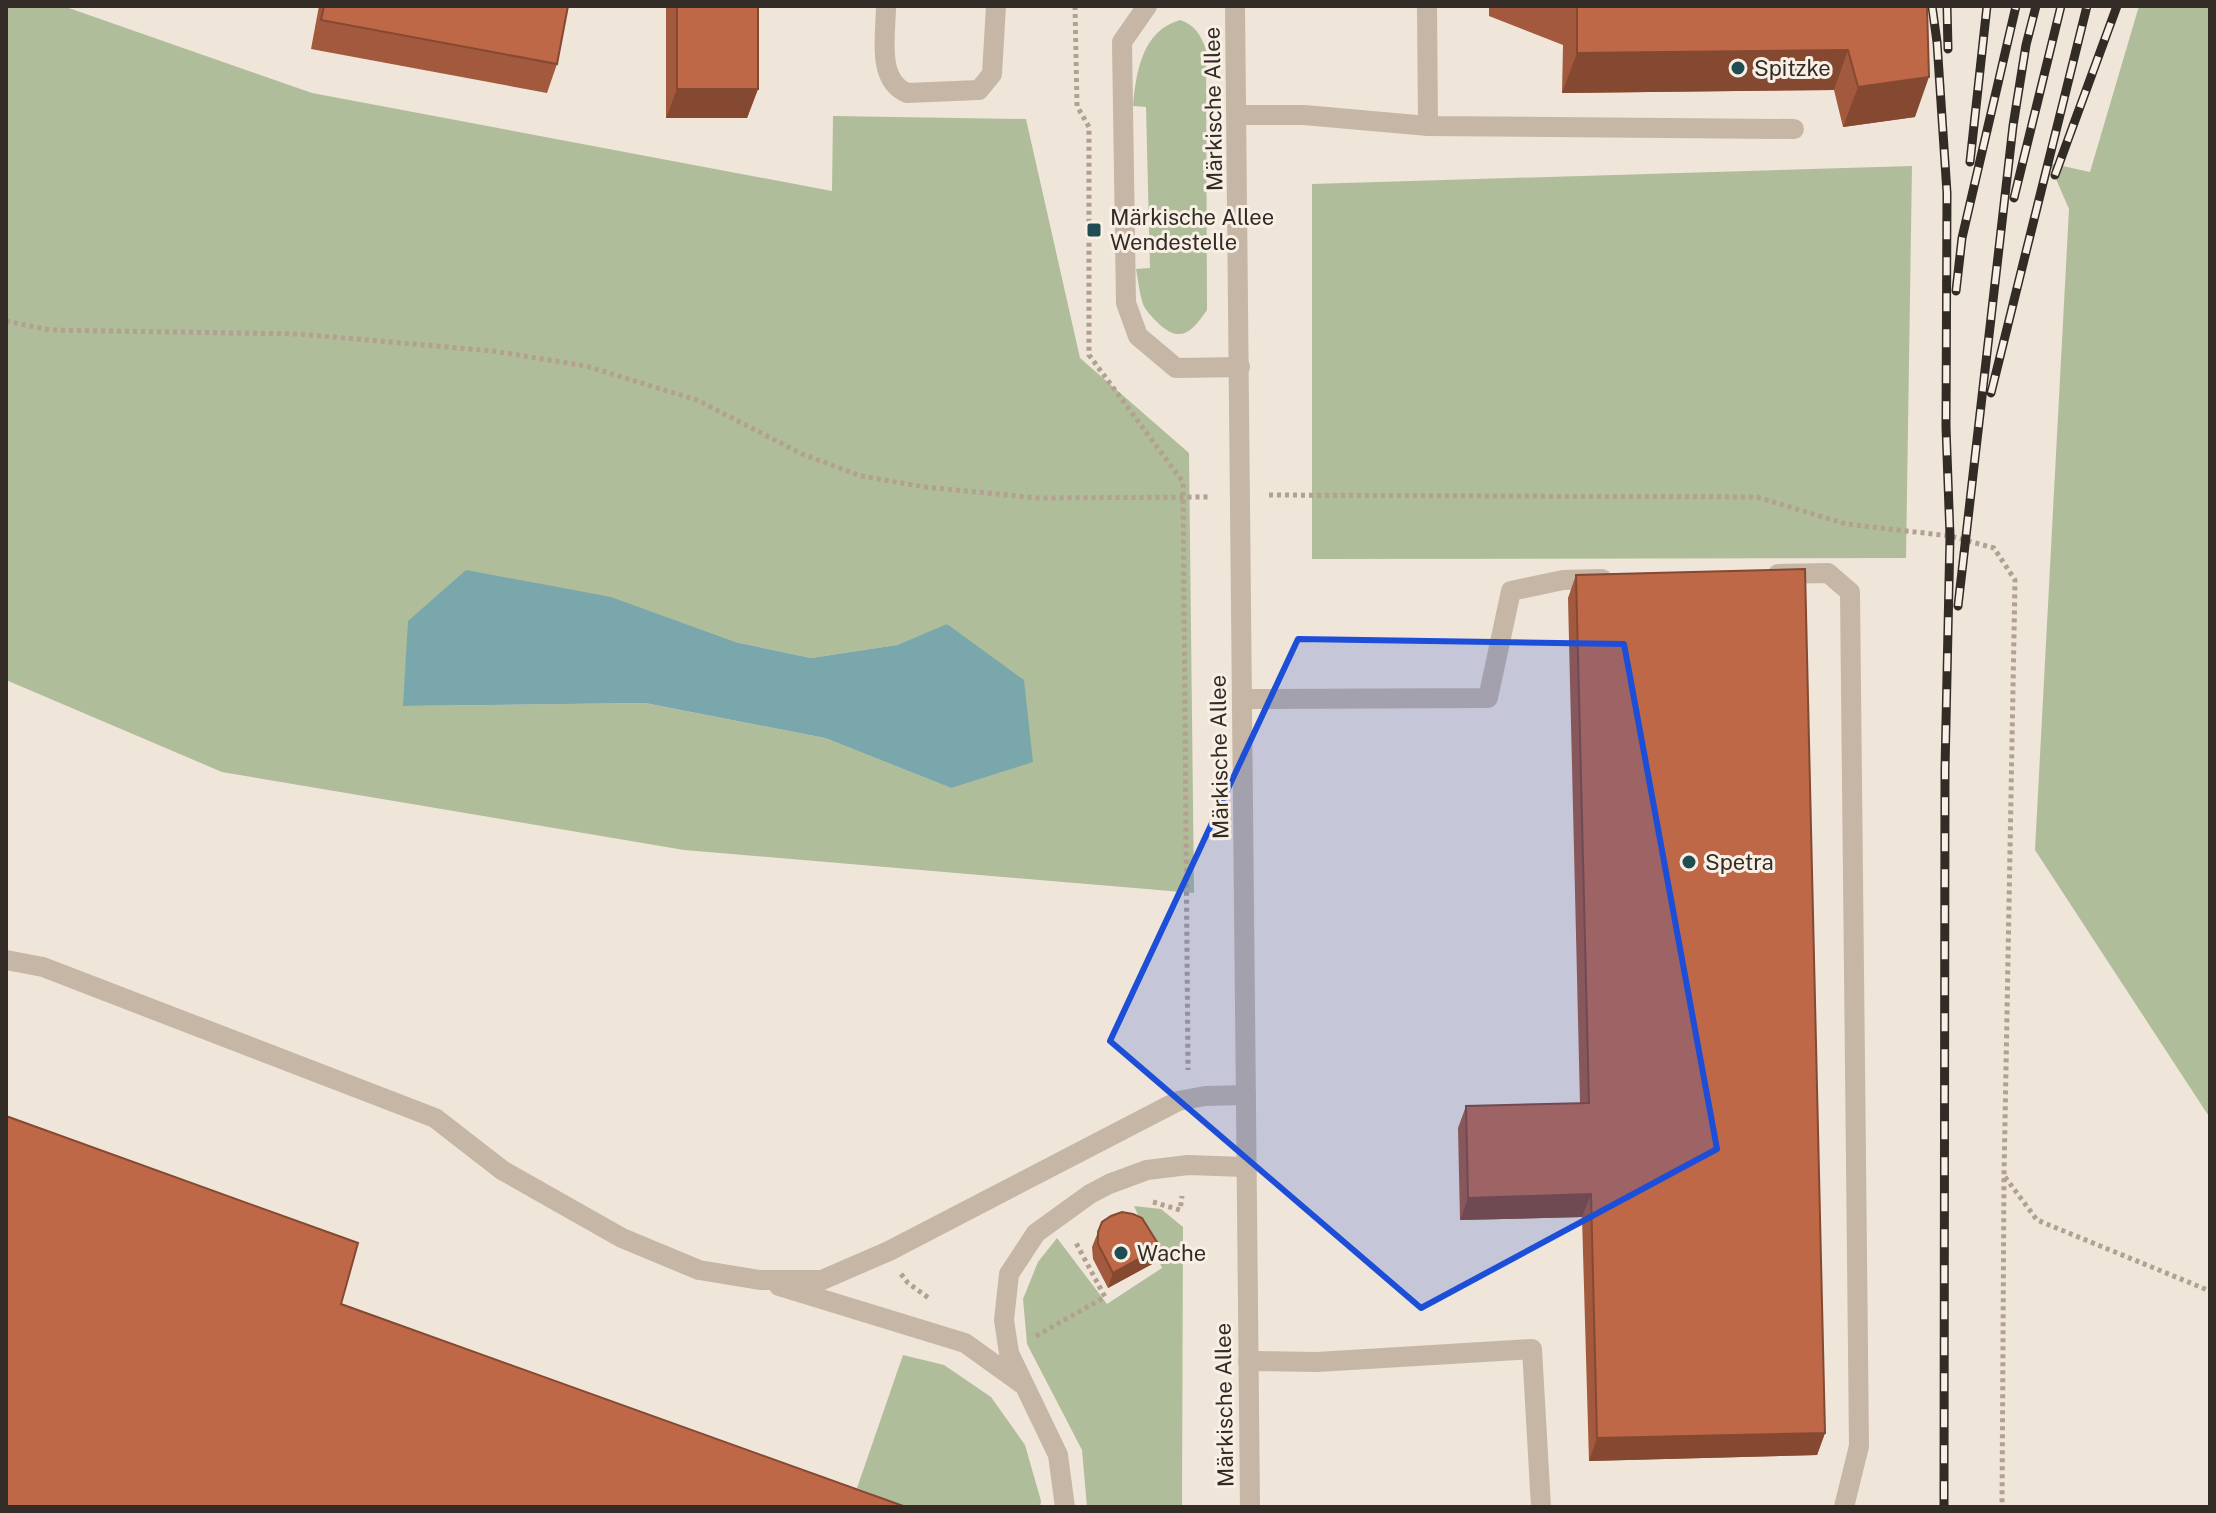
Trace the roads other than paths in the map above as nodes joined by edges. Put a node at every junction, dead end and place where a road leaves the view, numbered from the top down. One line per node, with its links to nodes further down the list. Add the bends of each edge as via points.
1 (886, 6): 2 (street, via 886,74 896,89 907,93 979,90 992,74)
2 (996, 6)
3 (1147, 6): 9 (street, via 1122,42 1126,303 1138,336 1176,368)
4 (1235, 6): 6 (street, Märkische Allee)
5 (1427, 6): 7 (street)
6 (1237, 115): 7 (street); 9 (street, Märkische Allee)
7 (1428, 126): 8 (street)
8 (1794, 129)
9 (1240, 367): 12 (street, Märkische Allee)
10 (1750, 575): 22 (street, via 1828,573 1850,592 1859,1446)
11 (1625, 578): 12 (street, via 1563,580 1511,591 1488,698)
12 (1242, 699): 14 (street, Märkische Allee)
13 (6, 960): 16 (street, via 43,967 435,1118 502,1170 622,1238 699,1270)
14 (1246, 1095): 15 (street, Märkische Allee); 16 (street, via 1178,1101 1000,1196 822,1280)
15 (1245, 1167): 17 (street, Märkische Allee); 18 (street, via 1147,1170 1090,1194 1036,1233 1009,1274 1004,1320 1009,1353)
16 (760, 1280): 18 (street, via 965,1343)
17 (1248, 1361): 20 (street, Märkische Allee); 21 (street, via 1532,1349)
18 (1022, 1384): 19 (street, via 1058,1455)
19 (1065, 1507)
20 (1250, 1507)
21 (1541, 1507)
22 (1844, 1507)

